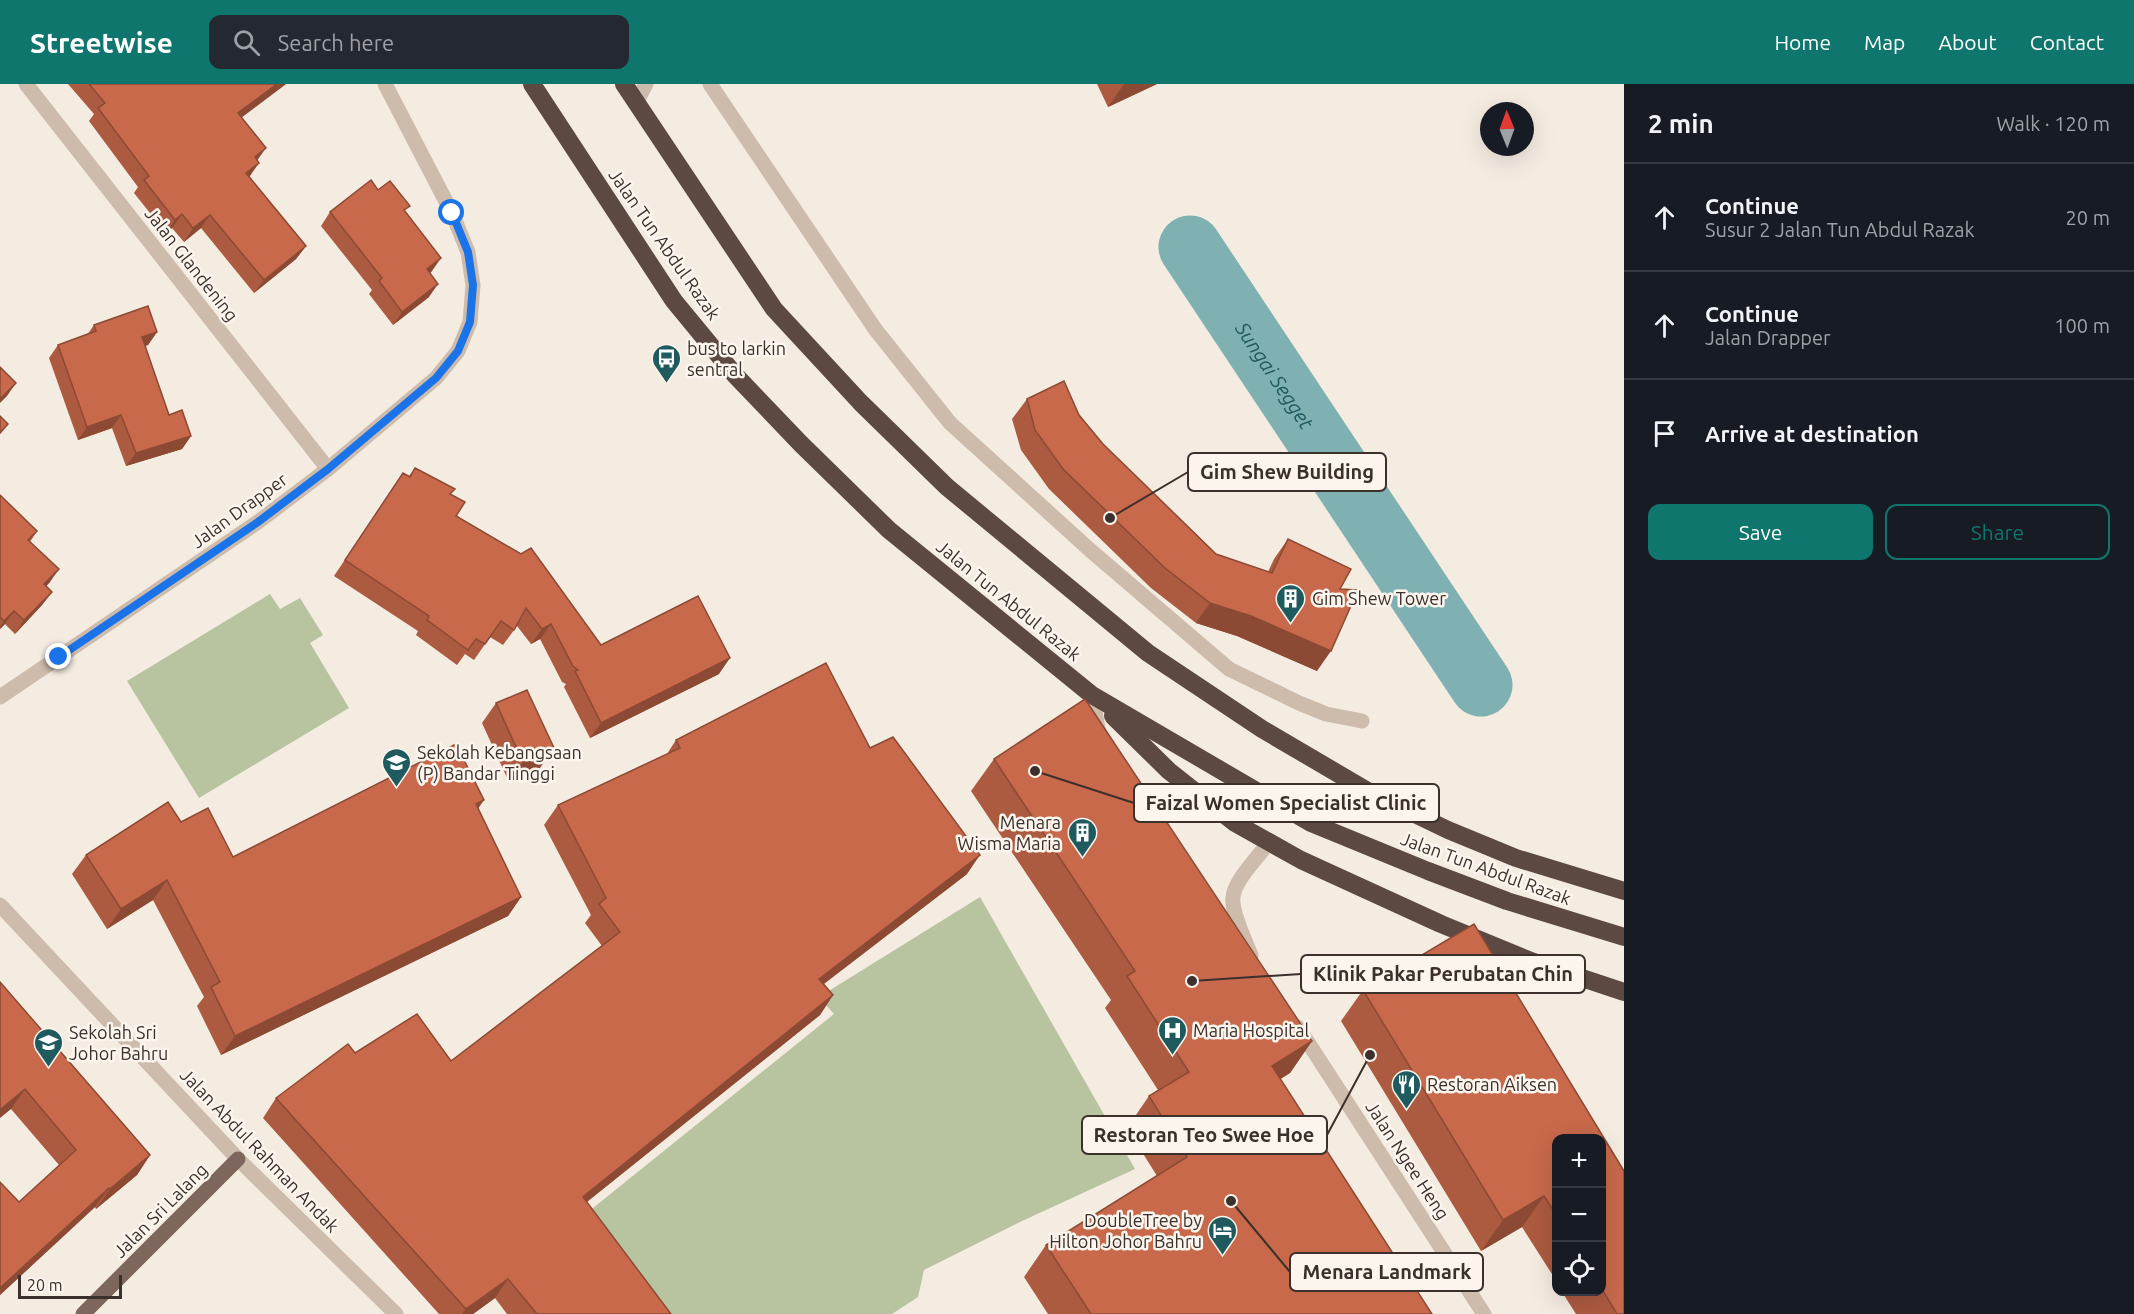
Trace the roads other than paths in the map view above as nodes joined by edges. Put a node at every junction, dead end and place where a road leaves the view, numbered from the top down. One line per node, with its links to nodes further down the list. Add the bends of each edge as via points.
1 (26, 84): 8 (street, Jalan Glandening)
2 (384, 84): 8 (street, Jalan Drapper, via 452,213 468,252 473,285 470,322 458,351 436,378)
3 (532, 84): 9 (highway, Jalan Tun Abdul Razak, via 674,301 735,375 889,530)
4 (624, 84): 7 (highway, Jalan Tun Abdul Razak)
5 (646, 84): 7 (street)
6 (710, 84): 11 (street, via 875,329 950,423 1229,669 1326,714)
7 (636, 103): 14 (highway, Jalan Tun Abdul Razak, via 774,309 861,403 946,487 1148,653 1262,729 1371,793 1516,858)
8 (328, 469): 10 (street, Jalan Drapper, via 258,522)
9 (1092, 695): 12 (street); 13 (highway, via 1169,771 1235,824); 17 (highway, Jalan Tun Abdul Razak, via 1311,823 1507,901)
10 (0, 697)
11 (1362, 721)
12 (1102, 748)
13 (1269, 842): 16 (street, via 1235,888 1232,898 1254,960); 18 (highway, via 1440,924)
14 (1624, 891)
15 (0, 905): 20 (street, Jalan Abdul Rahman Andak)
16 (1225, 934)
17 (1624, 937)
18 (1624, 992)
19 (1289, 1013): 23 (street, Jalan Ngee Heng)
20 (238, 1159): 21 (main road, Jalan Sri Lalang); 22 (street, Jalan Abdul Rahman Andak)
21 (83, 1314)
22 (396, 1314)
23 (1484, 1314)

